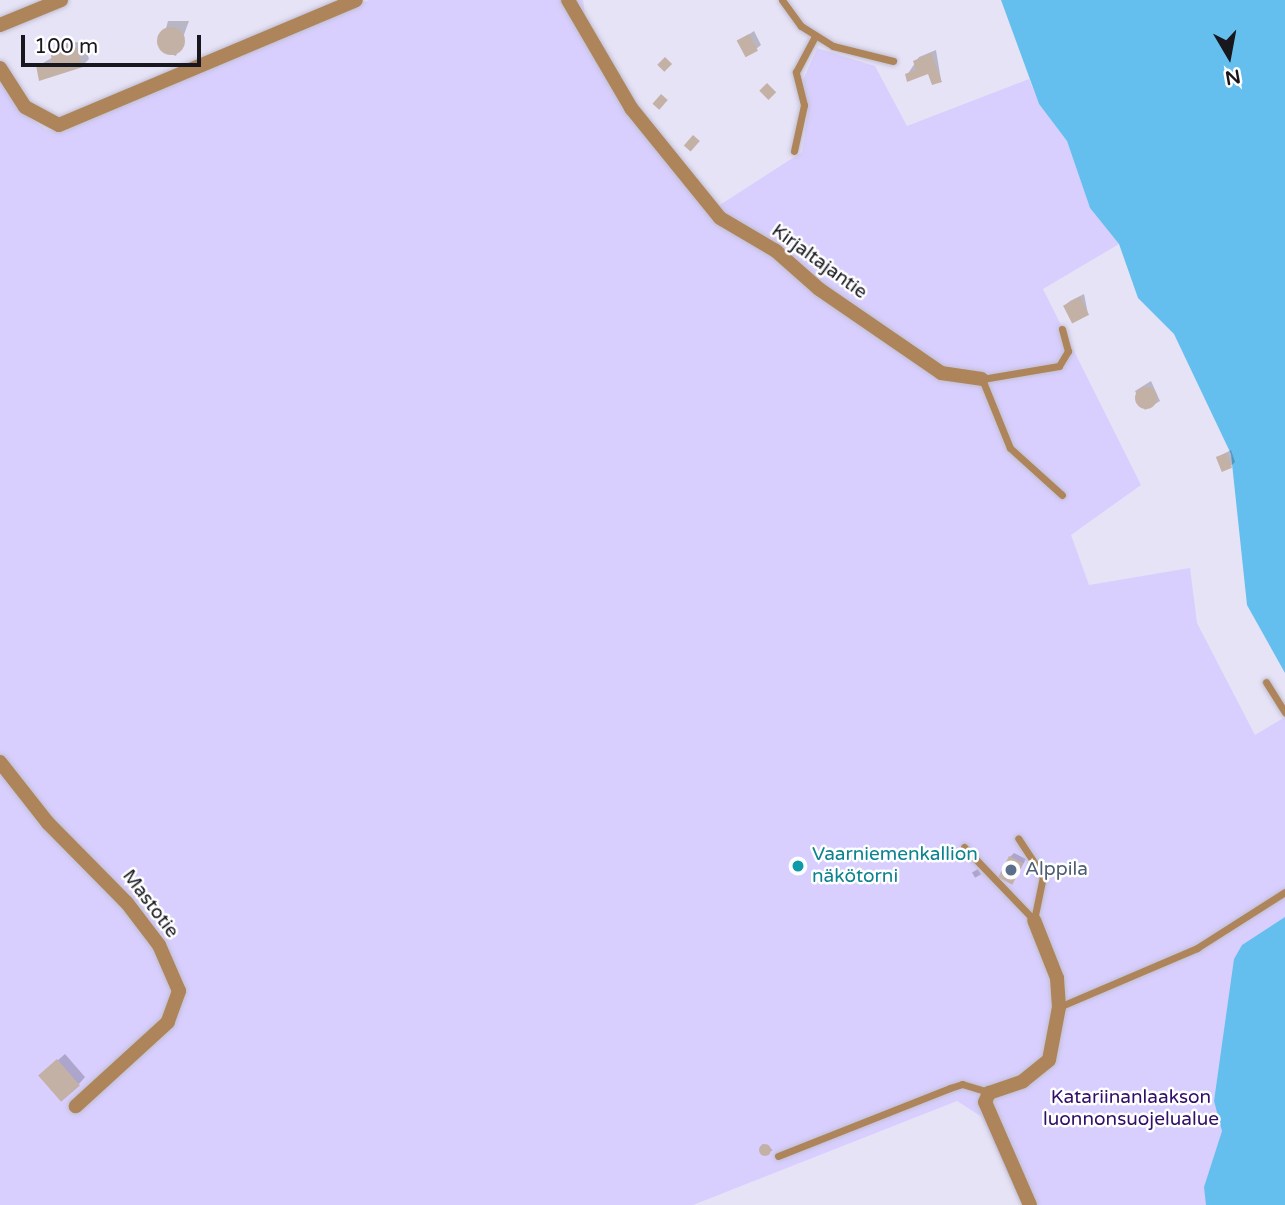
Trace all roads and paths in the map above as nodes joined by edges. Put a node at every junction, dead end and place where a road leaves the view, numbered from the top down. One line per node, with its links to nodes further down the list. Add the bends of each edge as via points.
1 (61, 0): 5 (street)
2 (356, 0): 8 (street, via 59,125 25,107)
3 (568, 0): 11 (street, Kirjaltajantie, via 631,108 720,218 776,251 830,297 941,373)
4 (782, 0): 6 (lane)
5 (0, 25)
6 (815, 37): 7 (lane, via 853,55); 9 (lane, via 796,72 804,105)
7 (892, 61)
8 (0, 68)
9 (794, 151)
10 (1062, 328): 11 (lane, via 1068,351 1059,366)
11 (982, 379): 12 (lane, via 1010,448)
12 (1062, 495)
13 (1266, 682): 14 (lane)
14 (1285, 712)
15 (0, 762): 22 (street, Mastotie, via 48,823 127,903 159,945 179,991 168,1022)
16 (1018, 838): 19 (lane, via 1043,876)
17 (964, 847): 19 (lane)
18 (1285, 892): 20 (lane, via 1197,948)
19 (1034, 920): 20 (street, via 1057,978)
20 (1059, 1007): 21 (street, via 1049,1060 1023,1081)
21 (989, 1093): 23 (lane, via 962,1084); 24 (street, via 986,1112)
22 (76, 1106)
23 (778, 1156)
24 (1030, 1205)

